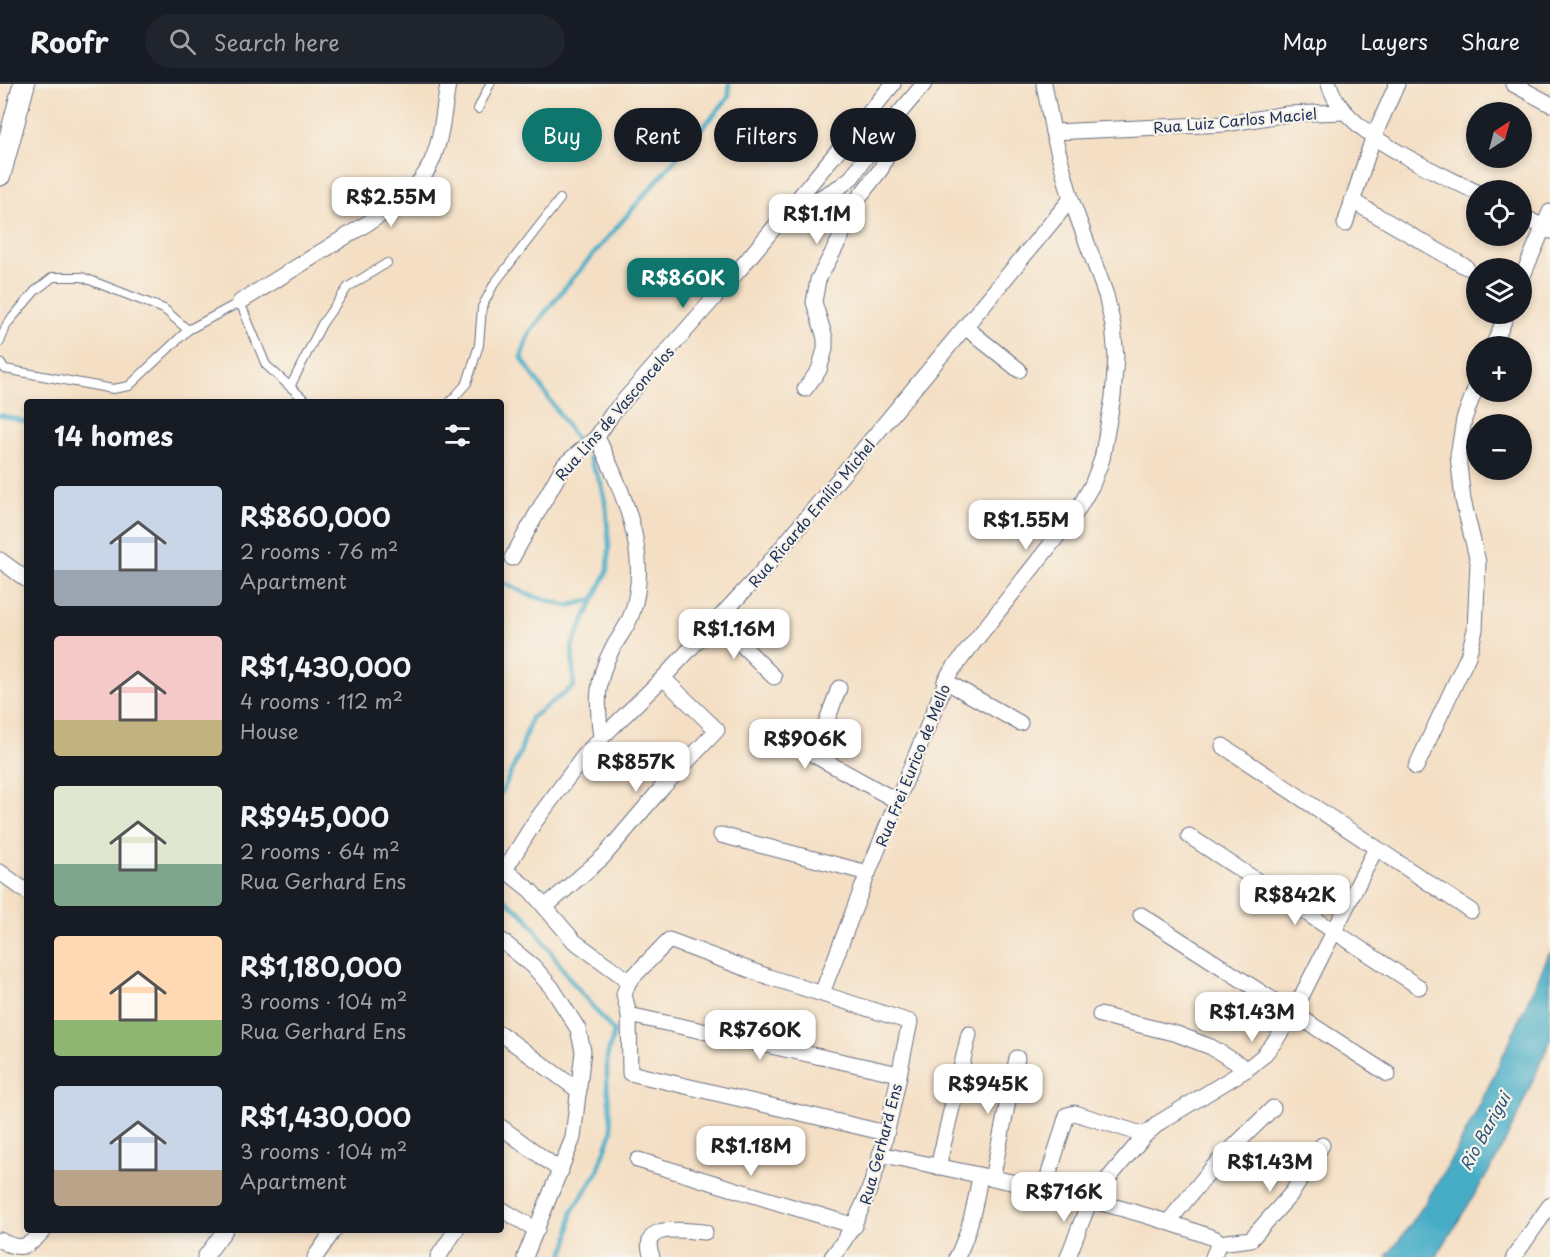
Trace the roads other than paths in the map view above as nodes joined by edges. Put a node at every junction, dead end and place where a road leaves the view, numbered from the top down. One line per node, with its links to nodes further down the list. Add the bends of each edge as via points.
1 (24, 84): 18 (main road)
2 (448, 84): 31 (street, via 433,162 414,189 392,208)
3 (490, 84): 12 (lane)
4 (893, 84): 24 (street, Rua Lins de Vasconcelos)
5 (924, 84): 11 (street)
6 (1044, 84): 14 (street, Rua Frei Eurico de Mello)
7 (1329, 84): 13 (street)
8 (1397, 84): 15 (street)
9 (1512, 84): 10 (street)
10 (1550, 104)
11 (903, 108)
12 (478, 109)
13 (1344, 112): 14 (street, Rua Luiz Carlos Maciel, via 1287,114 1225,124); 15 (street)
14 (1053, 132): 21 (street, Rua Frei Eurico de Mello)
15 (1373, 138): 19 (street); 22 (street)
16 (863, 162): 24 (street, via 846,182)
17 (884, 162): 38 (street, via 853,205 818,280 814,302 825,349 819,370)
18 (0, 176)
19 (1466, 187)
20 (560, 199): 40 (lane, via 494,284 482,307 478,345 467,383)
21 (1071, 199): 32 (street, Rua Ricardo Emílio Michel); 49 (street, Rua Frei Eurico de Mello, via 1113,326 1114,387 1102,459 1077,511)
22 (1352, 201): 26 (street); 30 (street)
23 (1550, 212): 27 (street)
24 (780, 220): 42 (street, Rua Lins de Vasconcelos, via 612,414)
25 (1532, 222): 27 (street)
26 (1345, 224)
27 (1547, 229): 28 (street)
28 (1532, 258)
29 (387, 263): 37 (lane, via 348,287 322,324)
30 (1466, 267)
31 (240, 302): 33 (lane); 37 (lane, via 266,365)
32 (965, 327): 36 (street); 46 (street, Rua Ricardo Emílio Michel, via 786,544)
33 (188, 330): 34 (lane, via 164,309 82,277 53,278 35,291 7,324); 35 (lane, via 129,386 113,389 5,369)
34 (0, 342)
35 (0, 363)
36 (1019, 370)
37 (290, 387): 39 (lane)
38 (805, 389)
39 (304, 399)
40 (453, 399)
41 (1470, 402): 54 (street, via 1458,456 1463,500 1478,562 1475,630 1468,656)
42 (597, 437): 43 (street, Rua Lins de Vasconcelos, via 564,465); 52 (street, via 627,505 638,564 632,613 606,663 598,688)
43 (512, 558)
44 (0, 560): 45 (street)
45 (24, 578)
46 (717, 620): 47 (street); 48 (street, Rua Ricardo Emílio Michel)
47 (774, 677)
48 (663, 678): 52 (street, Rua Ricardo Emílio Michel); 64 (street, via 717,730 603,857)
49 (945, 681): 51 (street); 55 (street, Rua Frei Eurico de Mello)
50 (839, 688): 55 (street, via 813,755)
51 (1020, 723)
52 (601, 738): 59 (street, Rua Ricardo Emílio Michel, via 554,794)
53 (1223, 746): 58 (street)
54 (1416, 767)
55 (897, 801): 61 (street, Rua Frei Eurico de Mello)
56 (721, 835): 61 (street)
57 (1189, 836): 67 (street)
58 (1376, 848): 65 (street); 67 (street)
59 (504, 871)
60 (0, 872): 63 (street)
61 (868, 873): 71 (street, Rua Frei Eurico de Mello)
62 (504, 874): 64 (street, via 531,891)
63 (24, 890)
64 (545, 907): 69 (street, via 573,941)
65 (1471, 911)
66 (1141, 915): 72 (street)
67 (1334, 931): 70 (street); 72 (street)
68 (504, 942): 81 (street, via 548,982 580,1035 583,1051)
69 (629, 981): 71 (street, via 669,940); 73 (street, via 624,993)
70 (1419, 987)
71 (822, 993): 79 (street, Rua Gerhard Ens, via 910,1022)
72 (1293, 1013): 78 (street, via 1263,1056); 80 (street)
73 (629, 1015): 79 (street); 84 (street, via 630,1073)
74 (1100, 1015): 78 (street, via 1177,1034)
75 (969, 1034): 89 (street)
76 (504, 1036): 81 (street)
77 (1017, 1058): 91 (street)
78 (1247, 1069): 85 (street)
79 (899, 1074): 84 (street, Rua Gerhard Ens)
80 (1388, 1074)
81 (579, 1091): 90 (street, via 573,1138)
82 (1273, 1108): 96 (street, via 1213,1167)
83 (504, 1129): 90 (street)
84 (886, 1133): 87 (street, Rua Gerhard Ens)
85 (1145, 1135): 92 (street, via 1075,1113 1067,1115); 93 (street)
86 (1322, 1145): 105 (street, via 1292,1193 1251,1239)
87 (880, 1154): 89 (street); 97 (street, Rua Gerhard Ens)
88 (638, 1160): 97 (street)
89 (938, 1167): 91 (street)
90 (561, 1171): 98 (street)
91 (986, 1178): 92 (street); 112 (street)
92 (1044, 1190): 93 (street)
93 (1090, 1200): 96 (street); 113 (street)
94 (1550, 1205): 114 (street)
95 (504, 1211): 98 (street)
96 (1169, 1221): 105 (street, via 1216,1239)
97 (855, 1226): 111 (street, Rua Gerhard Ens)
98 (537, 1230): 109 (street)
99 (705, 1232): 110 (street, via 658,1231 651,1235 649,1243)
100 (41, 1233): 104 (street, via 20,1247)
101 (223, 1233): 106 (street)
102 (332, 1233): 107 (street)
103 (454, 1233): 108 (street)
104 (0, 1240)
105 (1216, 1250)
106 (204, 1257)
107 (315, 1257)
108 (438, 1257)
109 (525, 1257)
110 (652, 1257)
111 (832, 1257)
112 (957, 1257)
113 (1068, 1257)
114 (1514, 1257)

